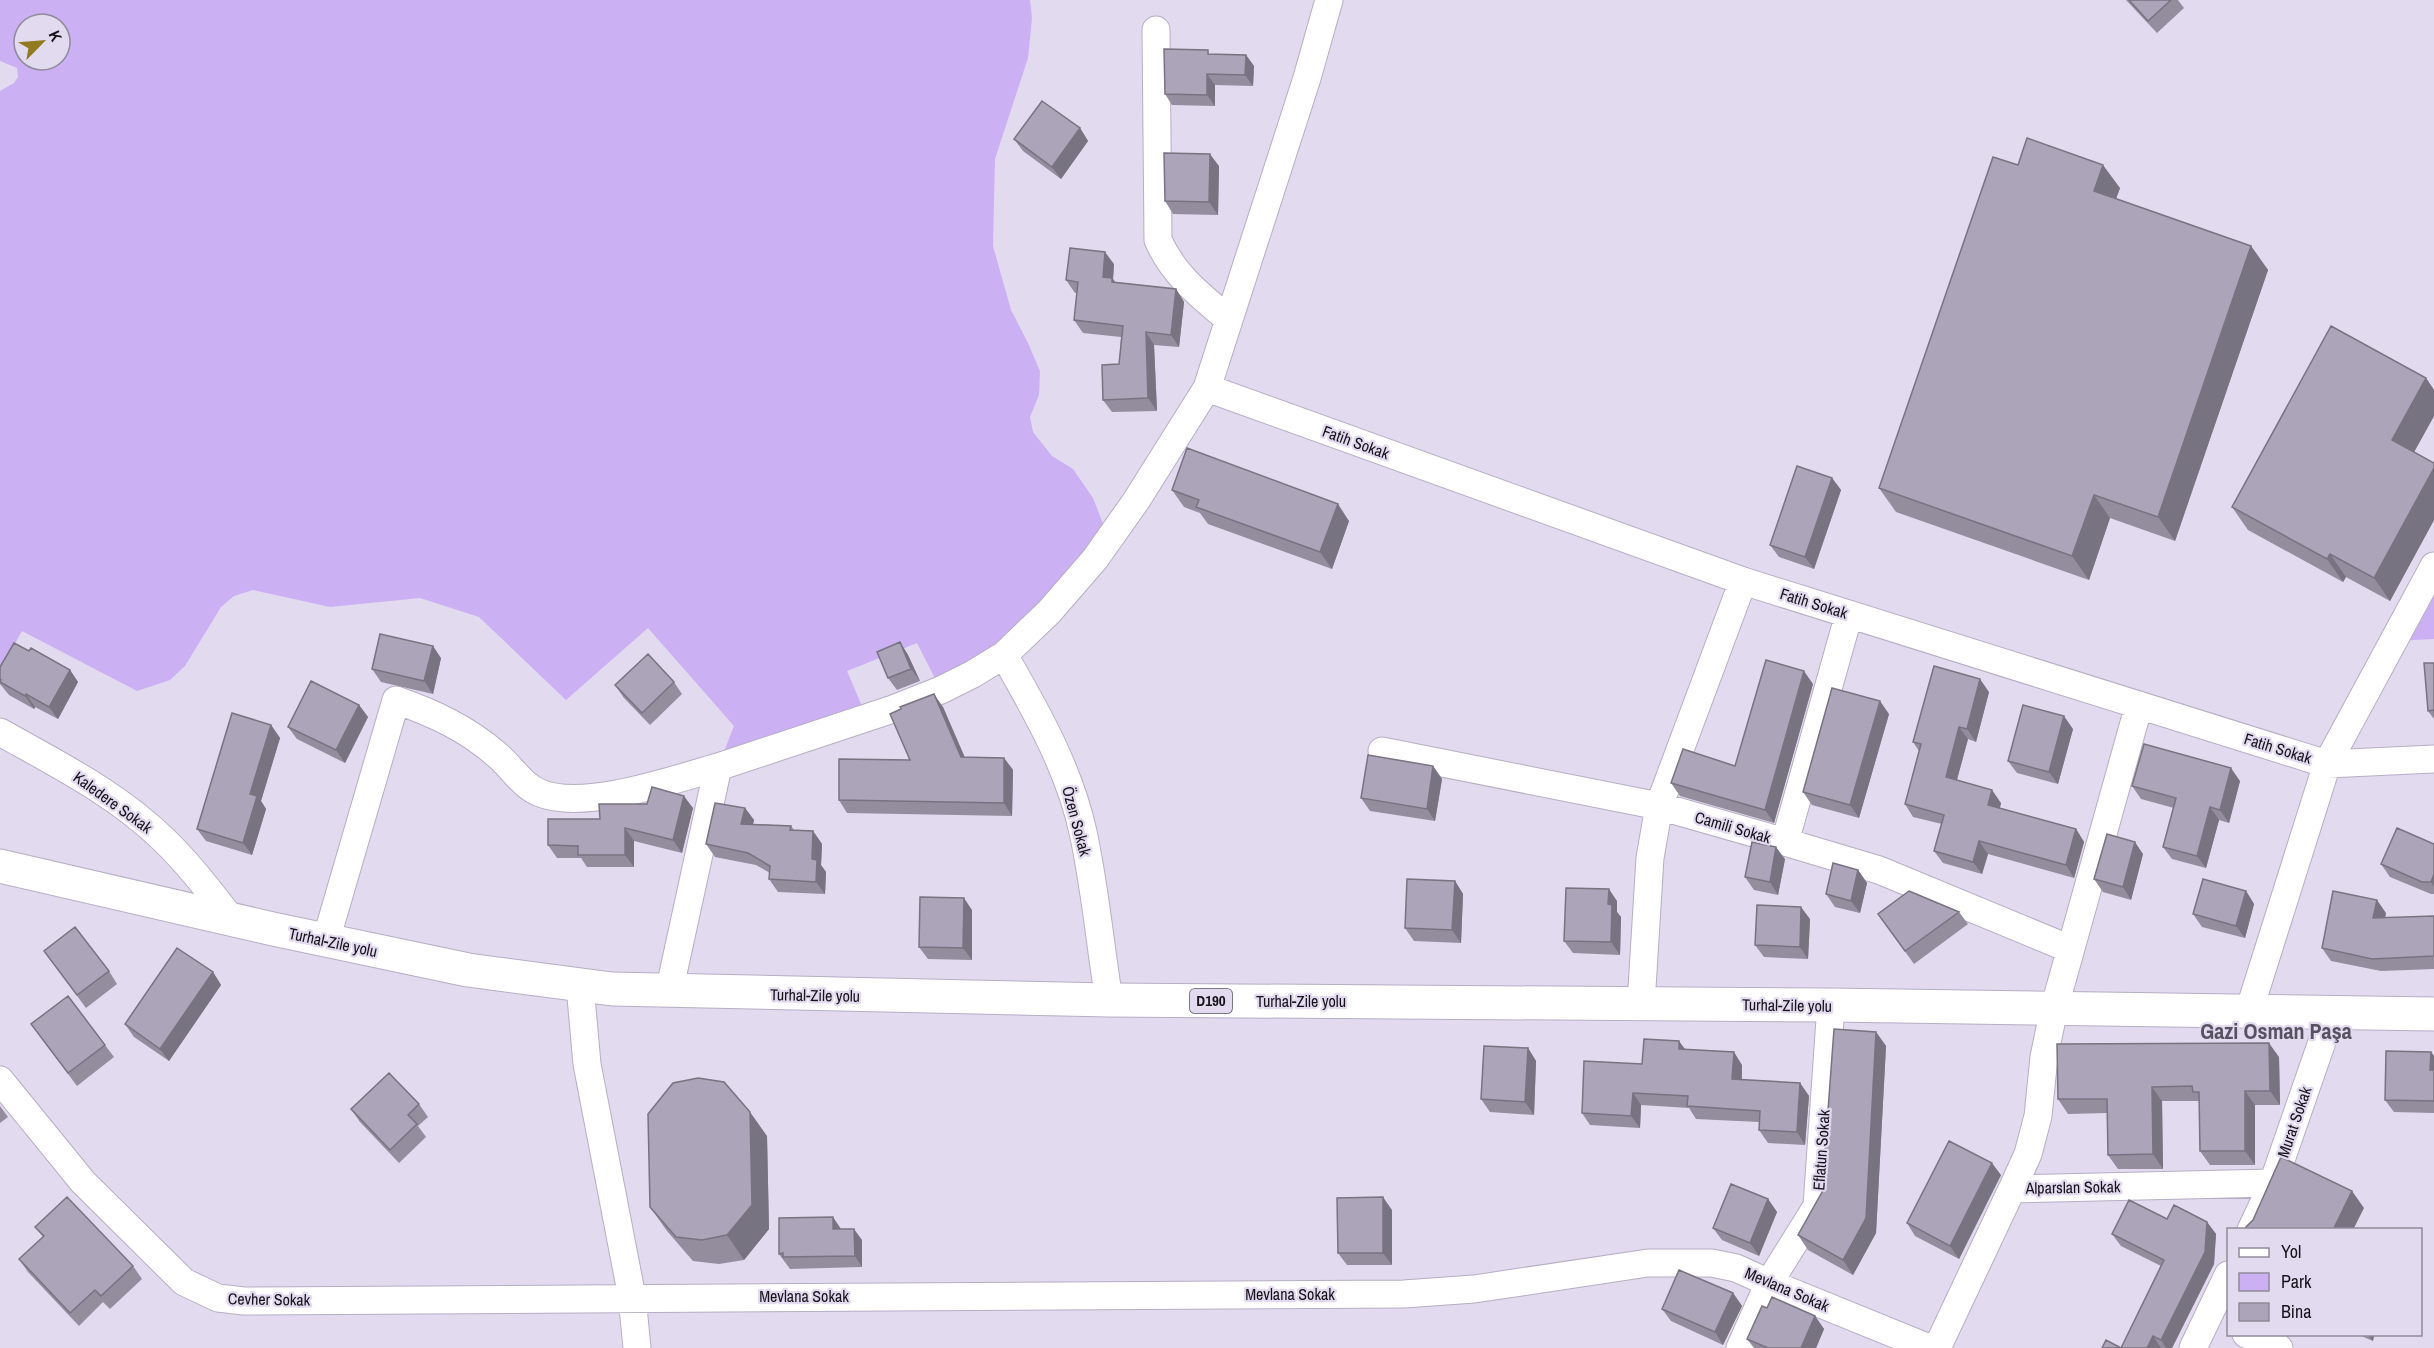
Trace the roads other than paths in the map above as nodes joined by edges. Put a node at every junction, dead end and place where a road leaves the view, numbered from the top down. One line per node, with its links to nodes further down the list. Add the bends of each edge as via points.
1 (1329, 0): 3 (street)
2 (1156, 30): 3 (street, via 1158,240 1181,277)
3 (1229, 320): 4 (street)
4 (1207, 388): 6 (street, Fatih Sokak); 8 (street, via 1095,559)
5 (2434, 566): 13 (street)
6 (1743, 580): 7 (street, Fatih Sokak); 15 (street)
7 (1849, 614): 9 (street, Fatih Sokak); 16 (street)
8 (1005, 655): 14 (street, via 941,690 893,709); 23 (street, Özen Sokak, via 1044,725 1083,830)
9 (2139, 705): 13 (street, Fatih Sokak); 20 (street)
10 (0, 732): 18 (street, Kaledere Sokak, via 70,771 129,811 195,872)
11 (1383, 751): 15 (street, Camili Sokak)
12 (2434, 759): 13 (street, Fatih Sokak)
13 (2327, 764): 27 (street)
14 (718, 767): 19 (street, via 614,793 553,797 520,780 497,754 468,733 434,713 396,700); 22 (street)
15 (1659, 806): 16 (street, Camili Sokak); 24 (street, via 1650,858)
16 (1785, 842): 20 (street, Camili Sokak, via 1879,870)
17 (0, 866): 18 (main road, Turhal-Zile yolu / D190)
18 (232, 920): 19 (main road, Turhal-Zile yolu / D190)
19 (326, 940): 21 (main road, Turhal-Zile yolu / D190, via 468,970)
20 (2070, 949): 26 (street)
21 (580, 986): 22 (main road, Turhal-Zile yolu / D190); 36 (street, via 587,1064)
22 (669, 992): 23 (main road, Turhal-Zile yolu / D190)
23 (1109, 1000): 24 (main road, Turhal-Zile yolu / D190)
24 (1641, 1004): 25 (main road, Turhal-Zile yolu / D190)
25 (1831, 1005): 26 (main road, Turhal-Zile yolu / D190); 34 (street, Eflatun Sokak, via 1817,1206)
26 (2054, 1009): 27 (main road, Turhal-Zile yolu / D190); 32 (street, via 2038,1116 2028,1154)
27 (2249, 1011): 28 (main road, Turhal-Zile yolu / D190)
28 (2332, 1013): 29 (main road, Turhal-Zile yolu / D190); 31 (street, Murat Sokak)
29 (2434, 1014)
30 (0, 1080): 36 (street, Cevher Sokak, via 91,1190 184,1282 218,1298 244,1301)
31 (2274, 1183): 32 (street, Alparslan Sokak); 33 (street, Murat Sokak)
32 (2012, 1189): 42 (street, Alparslan Sokak)
33 (2252, 1228)
34 (1769, 1283): 36 (street, Mevlana Sokak, via 1736,1268 1678,1262 1474,1289 1404,1294); 40 (street, Eflatun Sokak); 41 (street, Mevlana Sokak)
35 (2227, 1284): 37 (street)
36 (632, 1297): 39 (street)
37 (2218, 1322): 43 (street)
38 (2249, 1336): 44 (street)
39 (637, 1348)
40 (1740, 1348)
41 (1929, 1348)
42 (1937, 1348)
43 (2193, 1348)
44 (2279, 1348)

